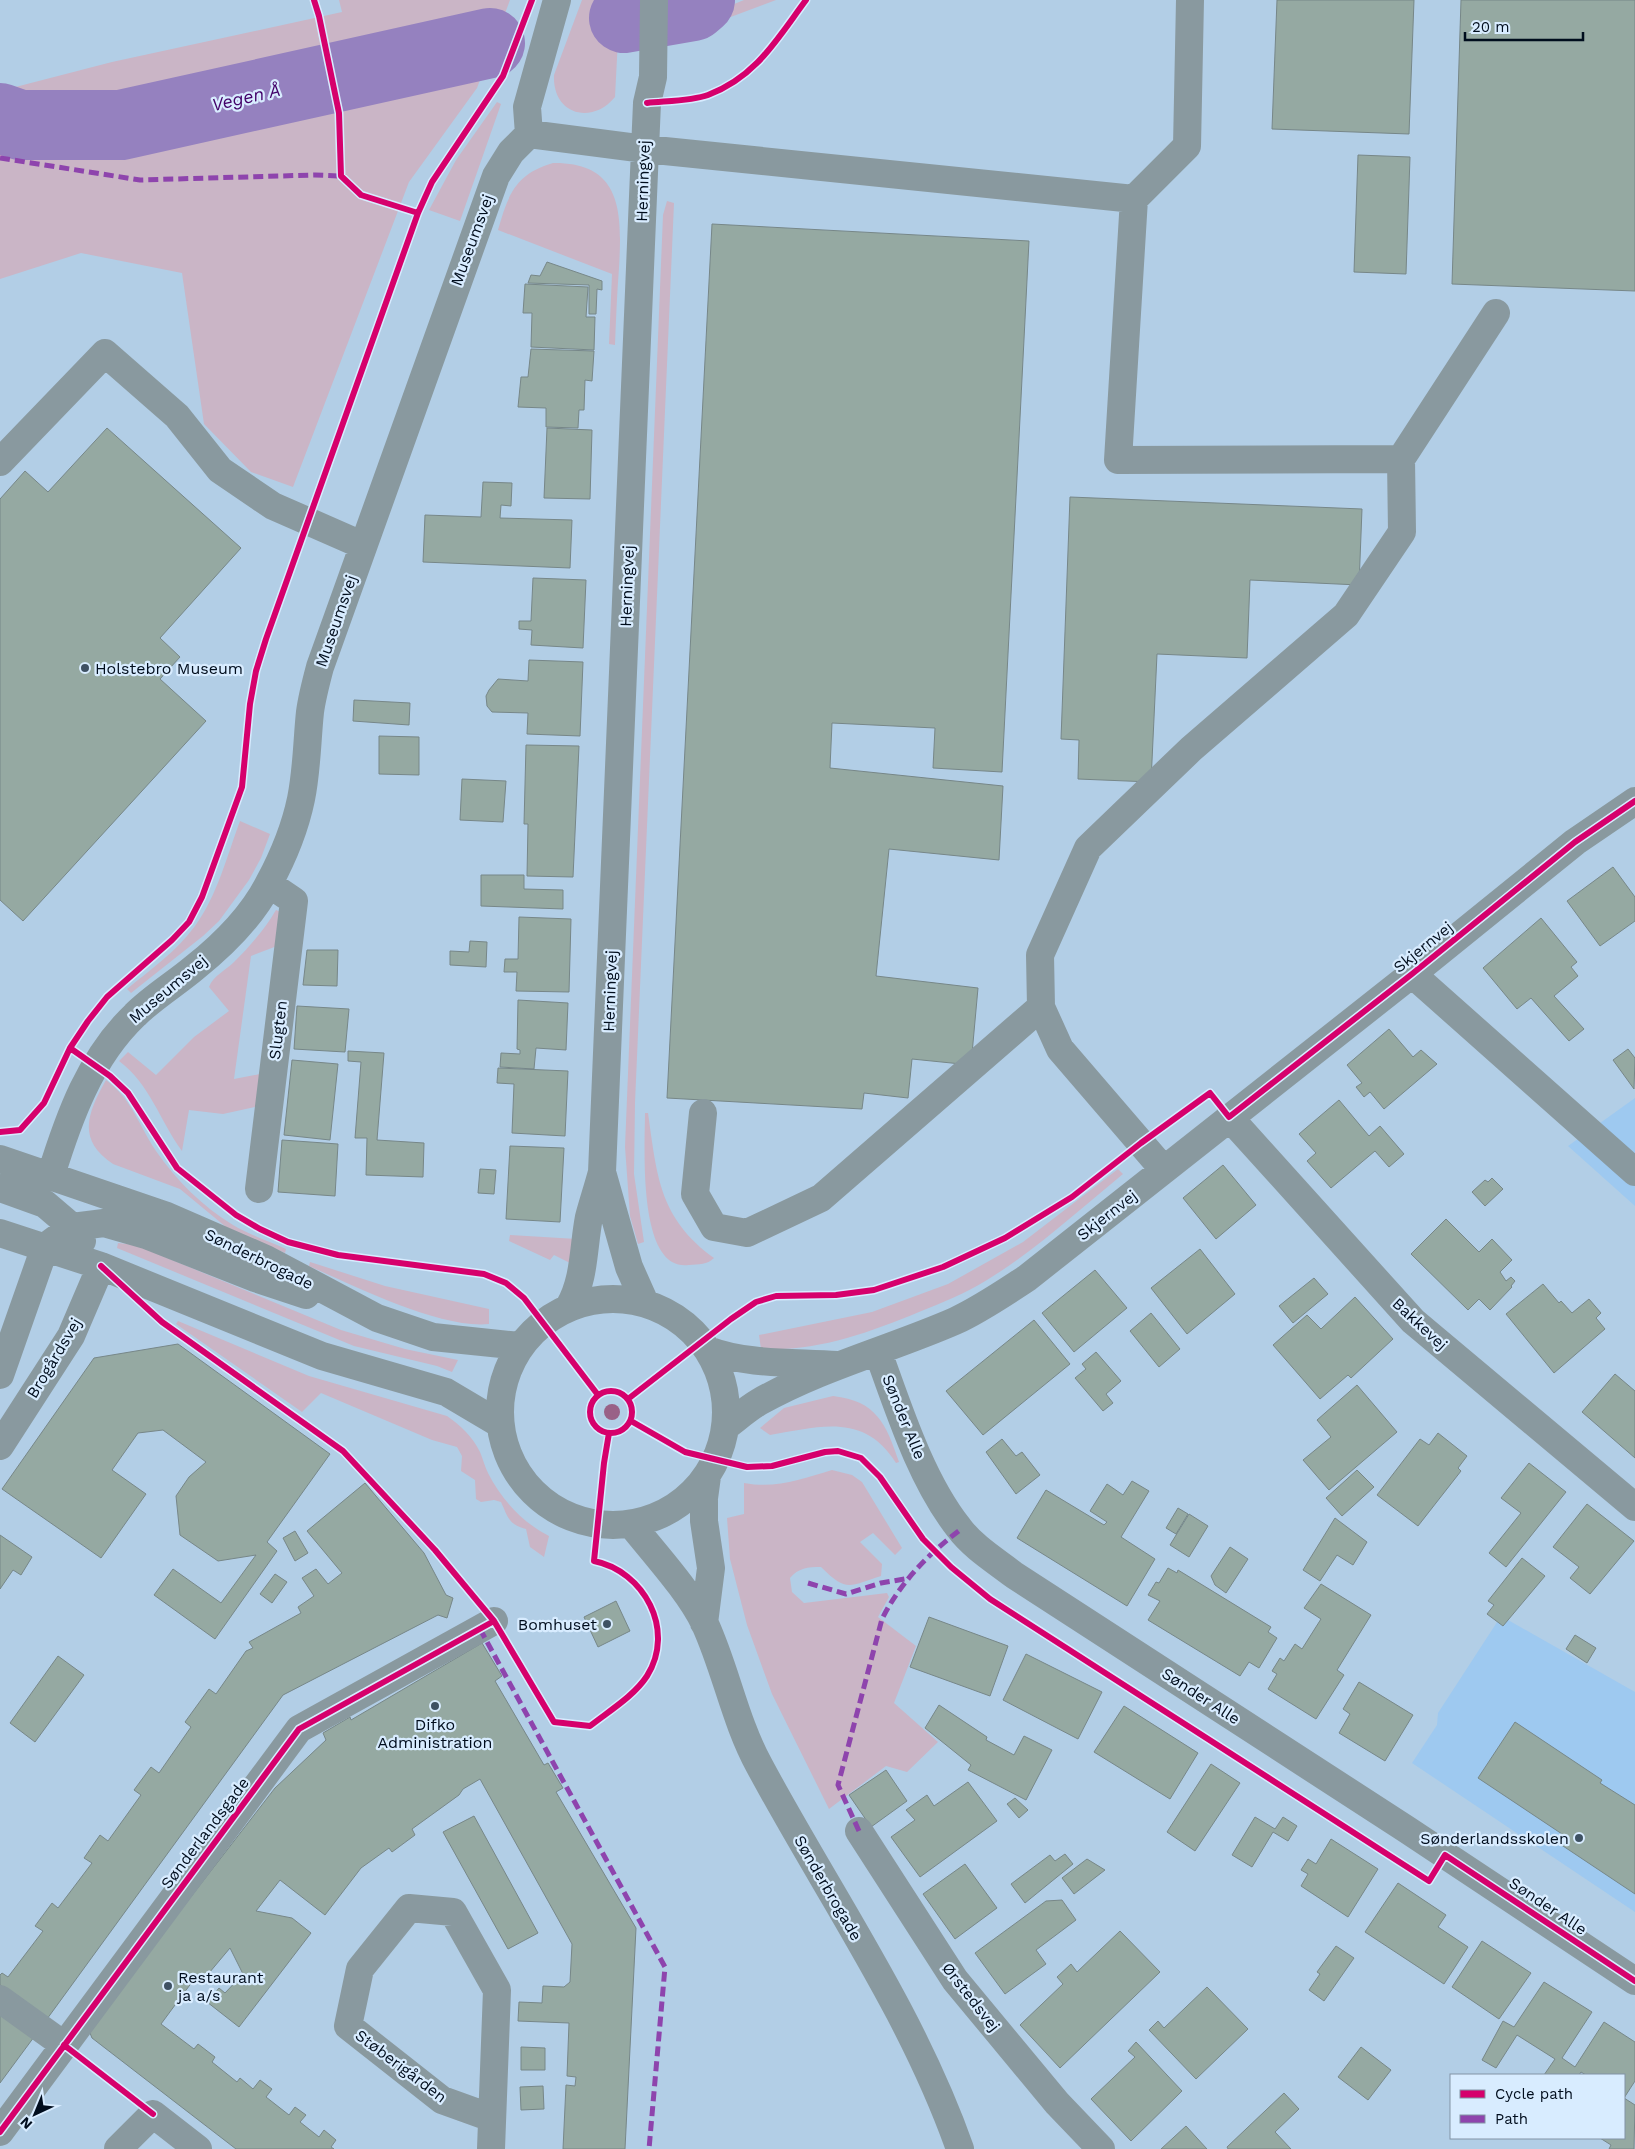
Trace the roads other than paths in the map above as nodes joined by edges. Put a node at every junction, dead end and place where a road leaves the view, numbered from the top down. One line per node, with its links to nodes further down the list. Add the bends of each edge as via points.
1 (557, 0): 4 (street, via 527,107)
2 (654, 0): 5 (street, Herningvej, via 653,77 647,103)
3 (1190, 0): 6 (street, via 1187,146)
4 (529, 134): 5 (street); 10 (street, Museumsvej, via 511,152 496,176)
5 (645, 149): 6 (street); 19 (street, Herningvej)
6 (1134, 199): 8 (street, via 1118,460)
7 (1496, 313): 8 (street)
8 (1400, 459): 14 (street, via 1402,532 1346,615 1191,749 1088,848 1040,954)
9 (0, 462): 10 (street, via 104,353 176,416 220,470 273,506)
10 (362, 545): 12 (street, Museumsvej, via 320,667 310,709 301,798 290,839)
11 (1635, 801): 13 (street, Skjernvej, via 1575,842)
12 (269, 884): 21 (street, Museumsvej, via 253,909 225,941 145,1006 113,1038 74,1108); 23 (street, Slugten, via 294,901)
13 (1412, 974): 16 (street, Skjernvej); 20 (street)
14 (1041, 1008): 15 (street, via 821,1198 746,1233 714,1227 695,1194); 18 (street, via 1060,1049)
15 (703, 1113)
16 (1229, 1117): 18 (street, Skjernvej); 40 (street, Bakkevej, via 1413,1321)
17 (0, 1159): 21 (street, Sønderbrogade)
18 (1164, 1170): 32 (street, Skjernvej, via 1027,1278 996,1298 957,1320)
19 (602, 1172): 28 (street, Herningvej, via 589,1217); 29 (street, Herningvej, via 629,1267)
20 (1635, 1172)
21 (52, 1174): 30 (street, Sønderbrogade, via 221,1239)
22 (0, 1188): 24 (street, via 45,1204)
23 (259, 1188)
24 (72, 1227): 26 (street); 27 (street); 30 (street, via 104,1223 146,1235 255,1278)
25 (0, 1233): 26 (street)
26 (45, 1247): 27 (street); 35 (street)
27 (101, 1266): 36 (street, via 322,1356 446,1392); 38 (street, Brogårdsvej, via 70,1336)
28 (576, 1301): 29 (street, via 613,1298); 31 (street, via 542,1323)
29 (656, 1308): 33 (street, via 696,1335)
30 (377, 1318): 31 (street, Sønderbrogade, via 433,1337)
31 (520, 1346): 36 (street, via 509,1364 503,1384)
32 (878, 1352): 34 (street, Skjernvej); 45 (street, Sønder Alle, via 913,1444 940,1501 960,1530 989,1556)
33 (719, 1358): 34 (street, Skjernvej); 37 (street, via 725,1397)
34 (839, 1365): 37 (street, Skjernvej, via 759,1403)
35 (0, 1375)
36 (500, 1424): 41 (street, via 504,1445 523,1482 554,1510 592,1524)
37 (725, 1427): 39 (street)
38 (0, 1446)
39 (701, 1489): 41 (street, via 664,1513); 43 (street, Sønderbrogade, via 711,1568)
40 (1635, 1507)
41 (631, 1524): 43 (street, Sønderbrogade)
42 (494, 1621): 47 (street, Sønderlandsgade, via 299,1729)
43 (704, 1623): 53 (street, Sønderbrogade, via 758,1763 923,2057)
44 (859, 1831): 54 (street, Ørstedsvej, via 955,1980 1057,2103)
45 (1635, 1981)
46 (0, 1999): 47 (street)
47 (64, 2045): 49 (street, Sønderlandsgade)
48 (492, 2118): 48 (street, Støberigården, via 497,1990 454,1912 409,1908 360,1970 348,2026 442,2100); 52 (street, Støberigården)
49 (0, 2132)
50 (118, 2149): 51 (street, via 153,2114)
51 (198, 2149)
52 (491, 2149)
53 (960, 2149)
54 (1101, 2149)

